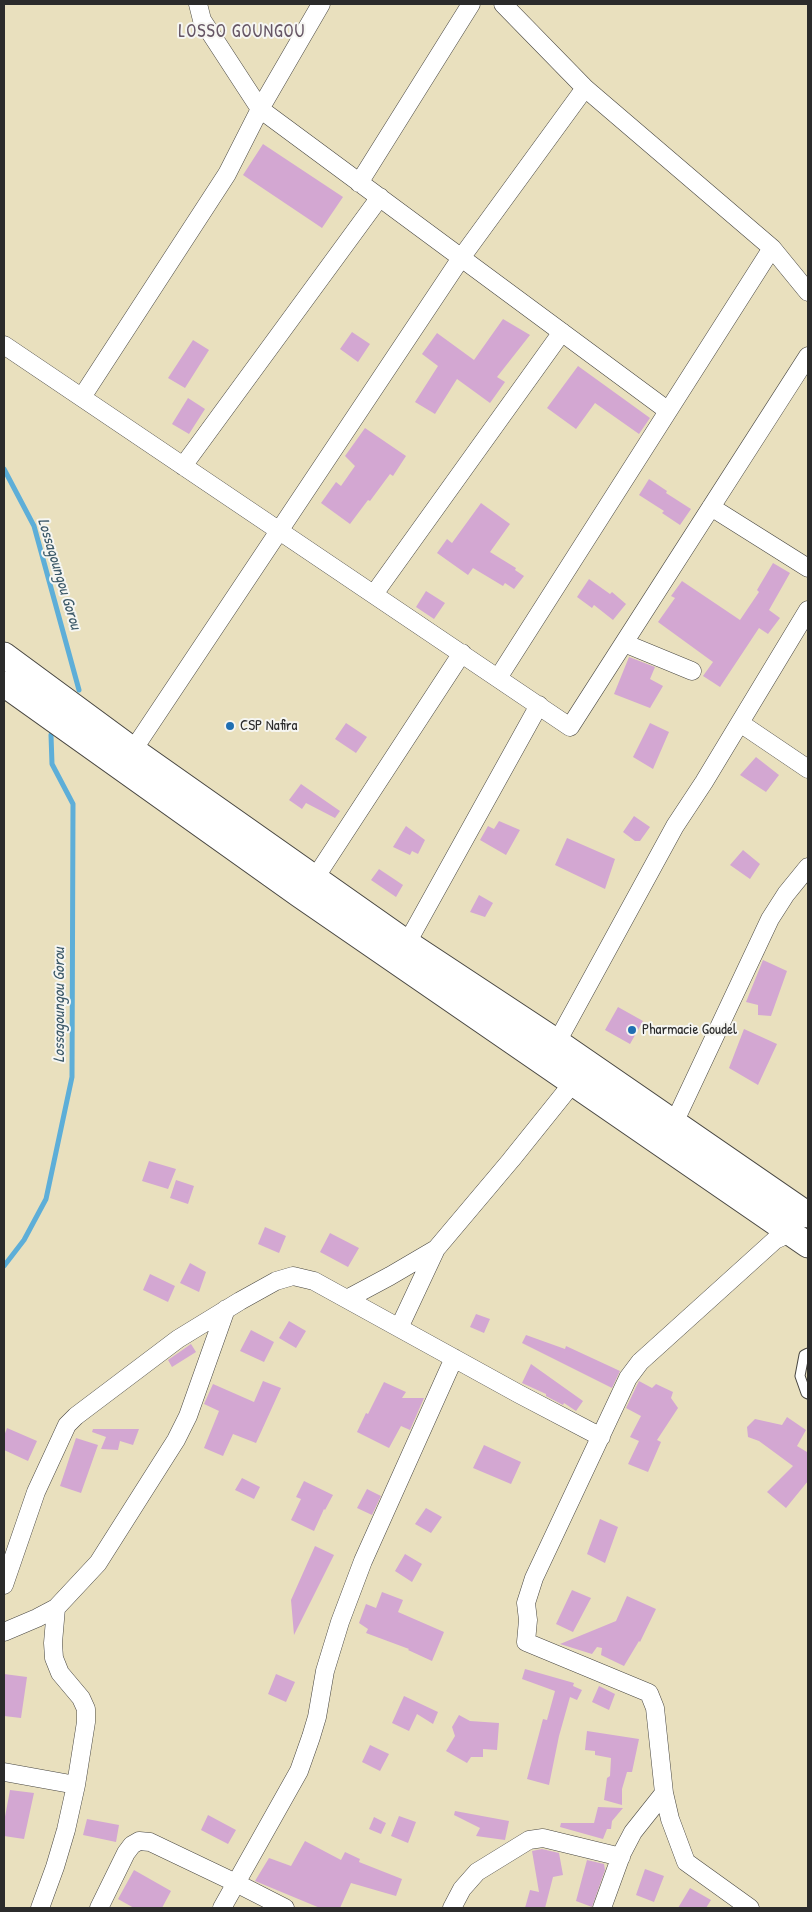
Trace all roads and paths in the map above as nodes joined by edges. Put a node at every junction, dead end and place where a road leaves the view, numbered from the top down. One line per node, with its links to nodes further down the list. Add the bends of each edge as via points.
1 (198, 4): 6 (street, via 202,20)
2 (321, 4): 6 (street)
3 (471, 4): 7 (street)
4 (503, 4): 5 (street)
5 (585, 88): 9 (street); 10 (street)
6 (260, 109): 7 (street); 15 (street, via 227,174)
7 (359, 183): 8 (street)
8 (380, 198): 10 (street); 17 (street)
9 (772, 248): 11 (street); 16 (street)
10 (461, 258): 12 (street); 19 (street)
11 (808, 292)
12 (562, 332): 16 (street); 21 (street)
13 (4, 345): 15 (street)
14 (808, 356): 18 (street)
15 (82, 397): 17 (street)
16 (667, 410): 27 (street)
17 (183, 466): 19 (street)
18 (711, 507): 20 (street); 23 (street)
19 (278, 530): 21 (street); 31 (street)
20 (808, 568)
21 (374, 594): 24 (street)
22 (808, 610): 30 (street)
23 (624, 643): 26 (street); 29 (street, via 570,727)
24 (462, 653): 27 (street); 34 (street)
25 (4, 655): 31 (main road)
26 (692, 671)
27 (498, 678): 29 (street)
28 (4, 684): 37 (main road)
29 (539, 706): 35 (street)
30 (740, 723): 32 (street); 36 (street, via 654,862)
31 (133, 750): 34 (main road)
32 (808, 769)
33 (808, 867): 38 (street, via 770,919)
34 (315, 878): 35 (main road)
35 (407, 942): 36 (main road)
36 (557, 1042): 38 (main road)
37 (572, 1084): 40 (main road); 41 (street)
38 (674, 1123): 39 (main road)
39 (808, 1214)
40 (799, 1239): 48 (street, via 775,1240 640,1362 628,1378)
41 (436, 1249): 42 (street); 44 (street)
42 (347, 1299): 43 (street, via 314,1282 293,1276 276,1281); 44 (street)
43 (226, 1309): 49 (street, via 178,1339 67,1425 36,1492); 50 (street, via 188,1416 176,1440 98,1563)
44 (399, 1328): 46 (street)
45 (808, 1352): 47 (lane, via 804,1355 800,1376)
46 (454, 1358): 48 (street); 56 (street, via 340,1622 325,1670 312,1738 298,1771)
47 (808, 1394)
48 (600, 1437): 54 (street, via 534,1578 526,1603 526,1642 648,1692 655,1708)
49 (4, 1585)
50 (56, 1608): 51 (street); 53 (street, via 54,1658 60,1673 86,1709)
51 (4, 1632)
52 (4, 1772): 53 (street)
53 (76, 1785): 57 (street, via 55,1867)
54 (664, 1792): 55 (street, via 633,1832); 63 (street, via 686,1862)
55 (621, 1857): 61 (street, via 543,1838 529,1840 477,1872 462,1889); 62 (street)
56 (236, 1882): 58 (street, via 150,1842 139,1841 132,1844 126,1853); 59 (street); 60 (street)
57 (40, 1908)
58 (99, 1908)
59 (222, 1908)
60 (285, 1908)
61 (452, 1908)
62 (602, 1908)
63 (750, 1908)

